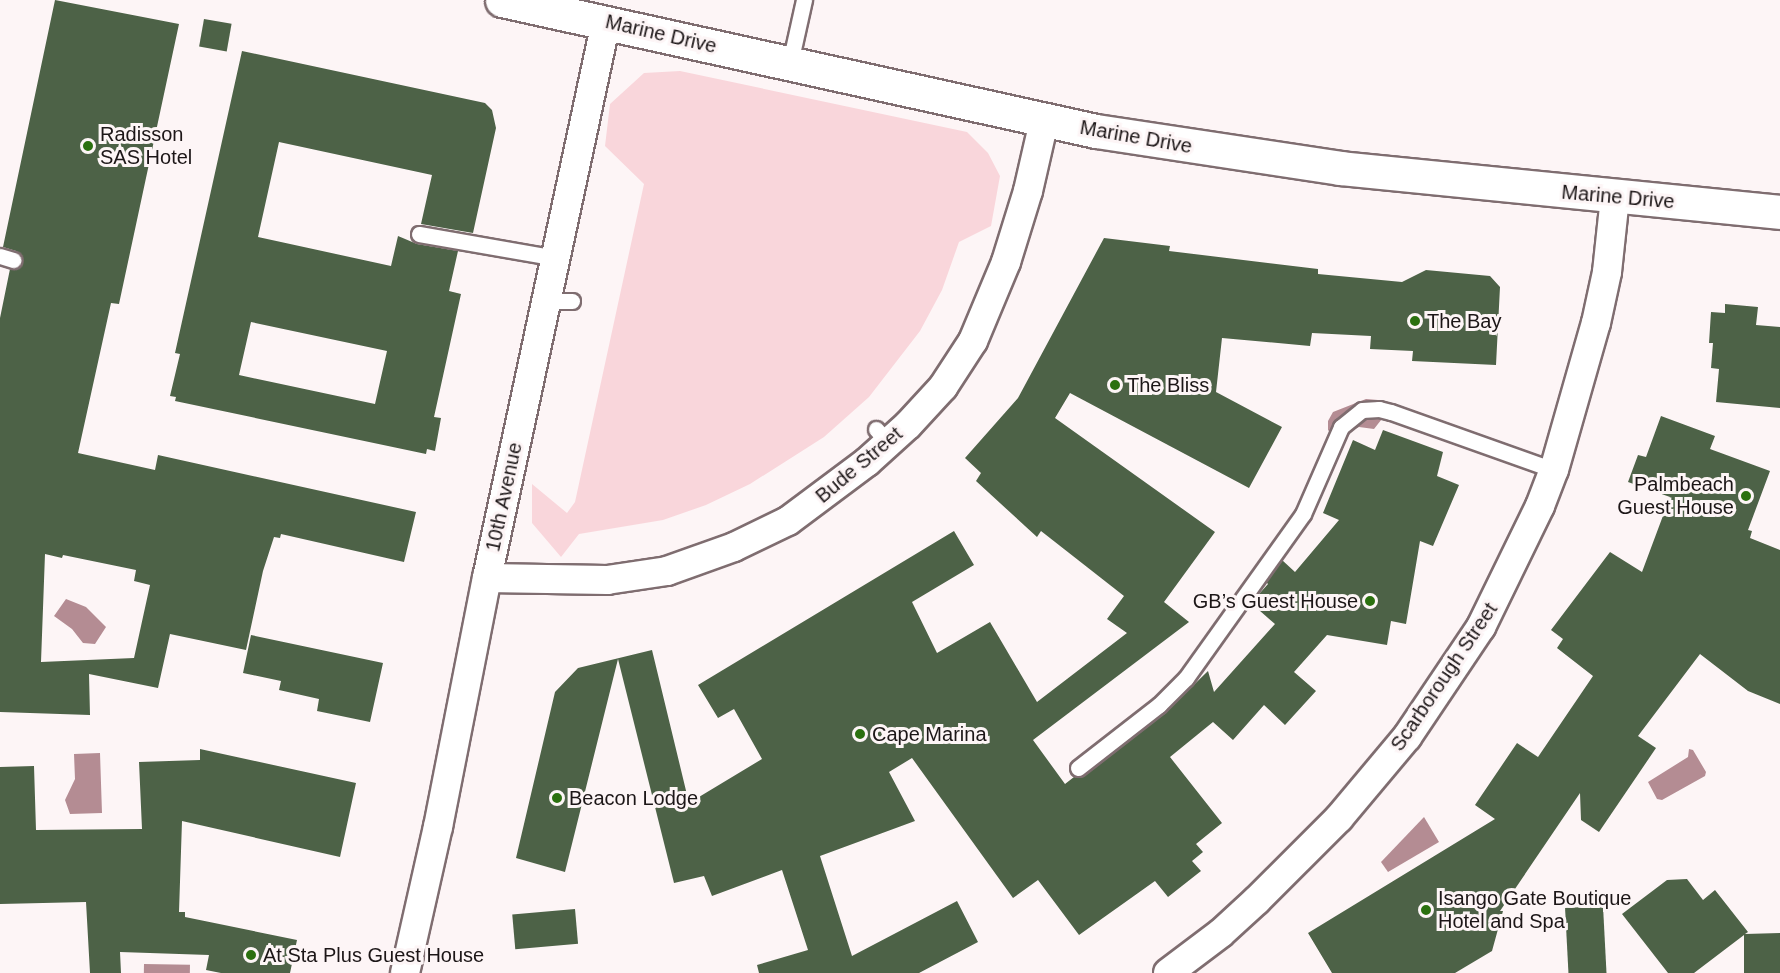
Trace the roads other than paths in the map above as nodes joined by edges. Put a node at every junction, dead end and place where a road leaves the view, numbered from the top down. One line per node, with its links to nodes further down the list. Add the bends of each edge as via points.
1 (502, 0): 3 (main road, Marine Drive)
2 (804, 0): 4 (lane)
3 (606, 22): 4 (main road, Marine Drive); 9 (street, 10th Avenue)
4 (790, 63): 5 (main road, Marine Drive)
5 (1044, 121): 6 (main road, Marine Drive, via 1328,166); 11 (street, Bude Street, via 1006,262 973,340 943,387 882,436 841,484 788,521 734,547 667,571 607,580)
6 (1615, 197): 7 (main road, Marine Drive); 10 (street, Scarborough Street, via 1596,323)
7 (1780, 212)
8 (419, 234): 9 (lane)
9 (556, 258): 11 (street, 10th Avenue, via 559,301)
10 (1554, 470): 12 (lane, via 1391,412 1362,410 1341,427 1303,514 1186,678 1159,705); 14 (street, Scarborough Street, via 1481,627 1407,737 1297,862 1221,933)
11 (487, 578): 13 (street, 10th Avenue)
12 (1078, 768)
13 (405, 973)
14 (1168, 973)

